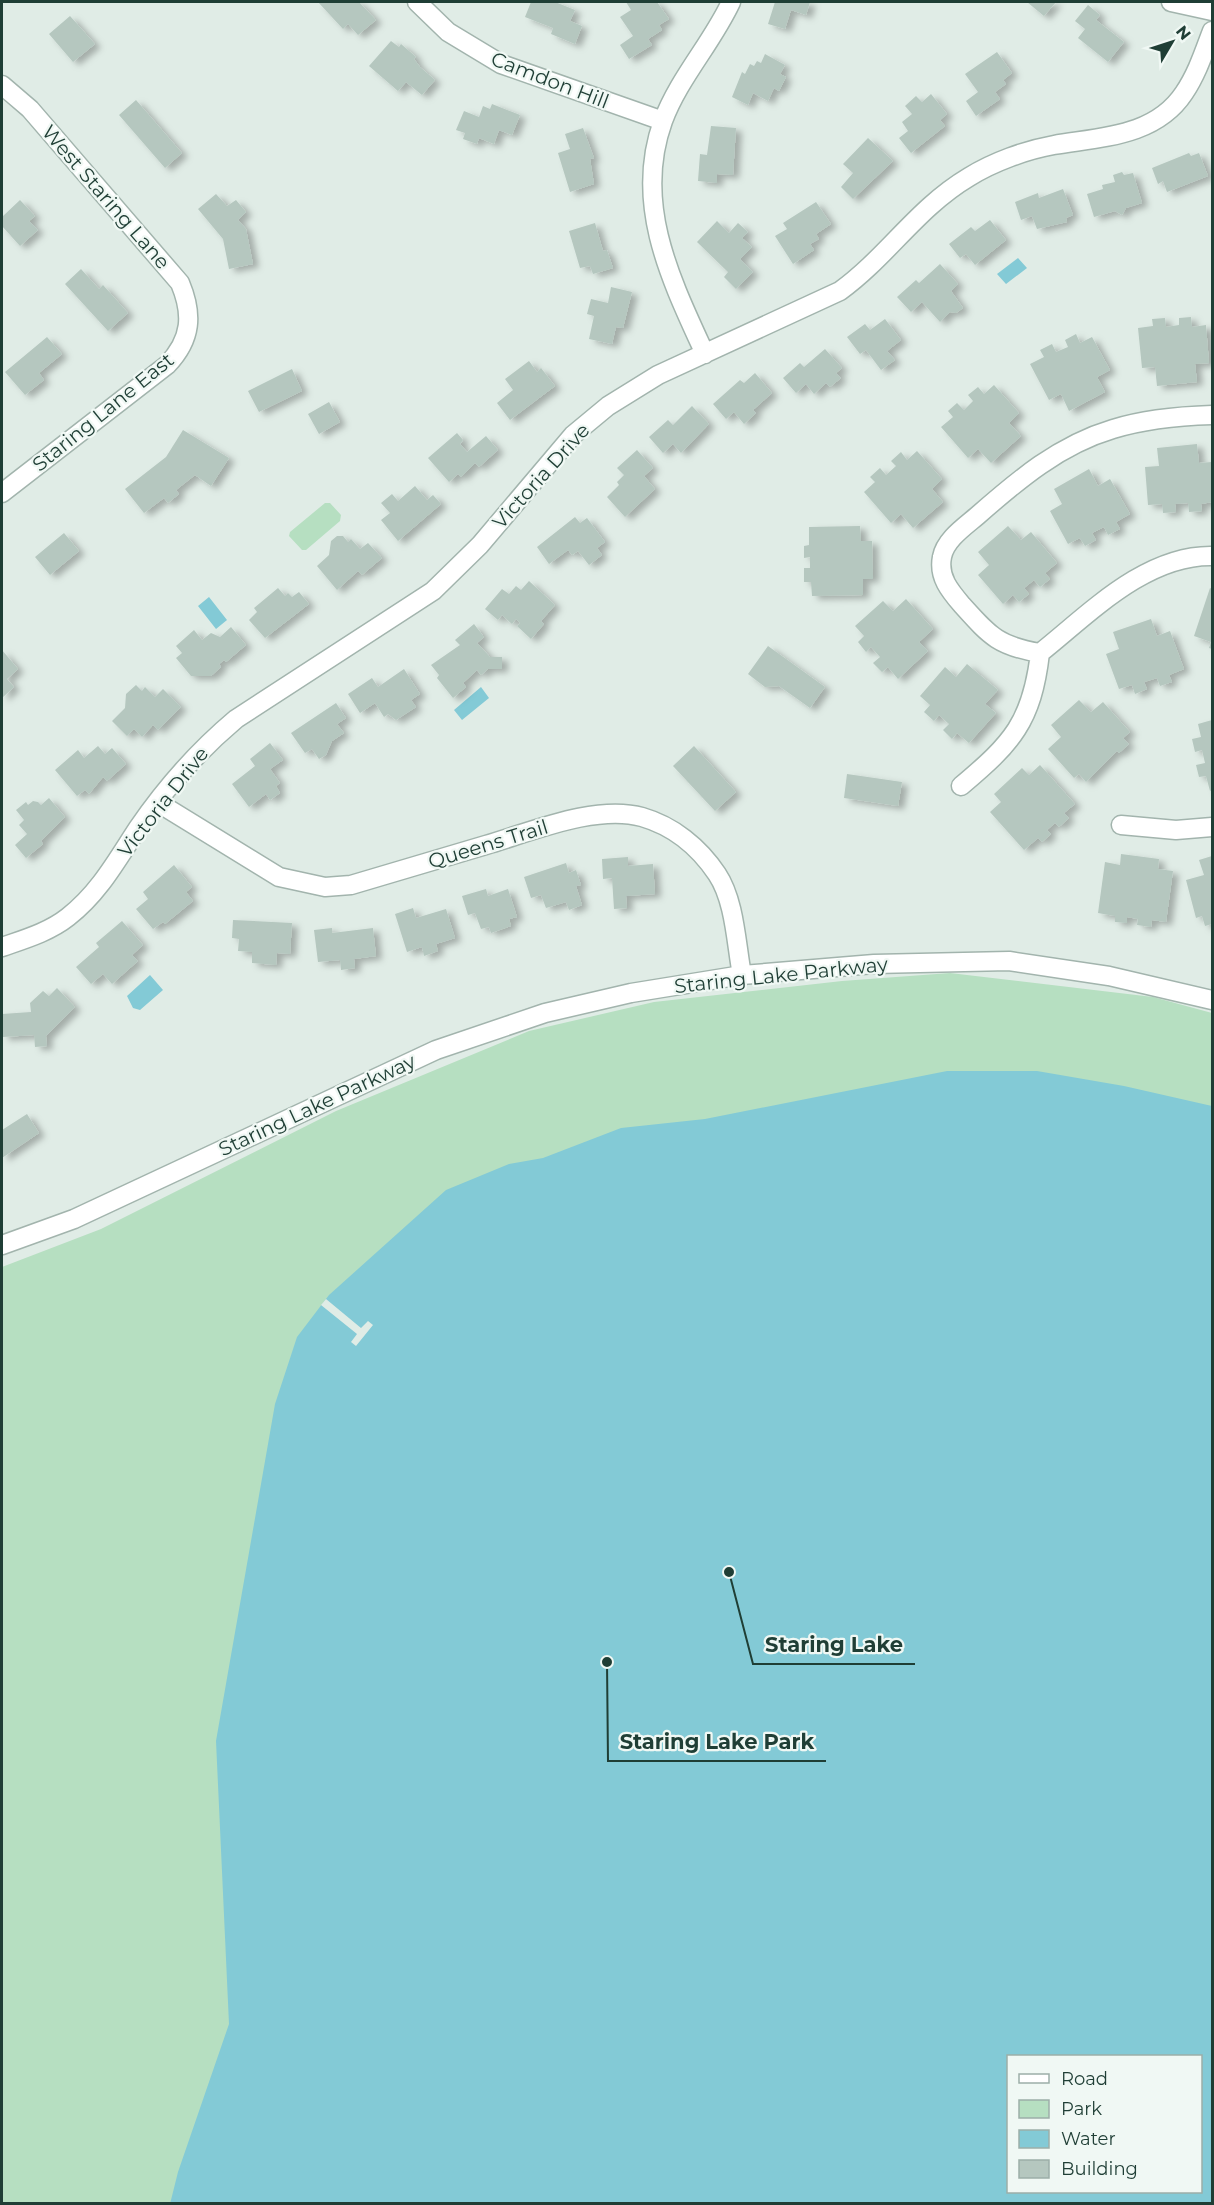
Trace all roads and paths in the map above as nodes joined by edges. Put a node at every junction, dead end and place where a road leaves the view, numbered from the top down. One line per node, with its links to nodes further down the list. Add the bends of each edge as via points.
1 (417, 2): 7 (street, Camdon Hill, via 448,32 501,64)
2 (731, 2): 7 (street)
3 (1172, 2): 4 (street)
4 (1212, 11)
5 (1212, 31): 9 (street, Victoria Drive, via 1183,94 1143,127 1121,135 1052,145 971,176 933,201 864,274 840,291)
6 (2, 85): 8 (street, West Staring Lane, via 30,109 180,283)
7 (663, 121): 9 (street, via 652,181 653,216 664,261)
8 (190, 321): 11 (street, Staring Lane East, via 187,338 167,365)
9 (705, 354): 15 (street, Victoria Drive, via 641,384 608,406 573,435 480,546 433,591 236,719 208,742)
10 (1212, 415): 13 (street, via 1161,419 1113,429 1067,448 1027,472 952,538 942,555 941,573 947,587 991,637 1014,649)
11 (2, 493)
12 (1212, 556): 13 (street, via 1167,565 1136,579)
13 (1040, 653): 14 (street, via 1036,689 1014,736)
14 (961, 786)
15 (157, 802): 18 (street, Victoria Drive, via 86,902 46,931); 19 (street, Queens Trail, via 279,877 325,886 351,885 566,821 604,814 640,817 672,830 696,848 718,875 730,905)
16 (1122, 825): 17 (street, via 1176,830)
17 (1212, 827)
18 (2, 947)
19 (742, 975): 20 (street, Staring Lake Parkway, via 874,964 1009,962 1109,976); 21 (street, Staring Lake Parkway, via 631,993 490,1030 435,1051 74,1219)
20 (1212, 1000)
21 (2, 1245)

